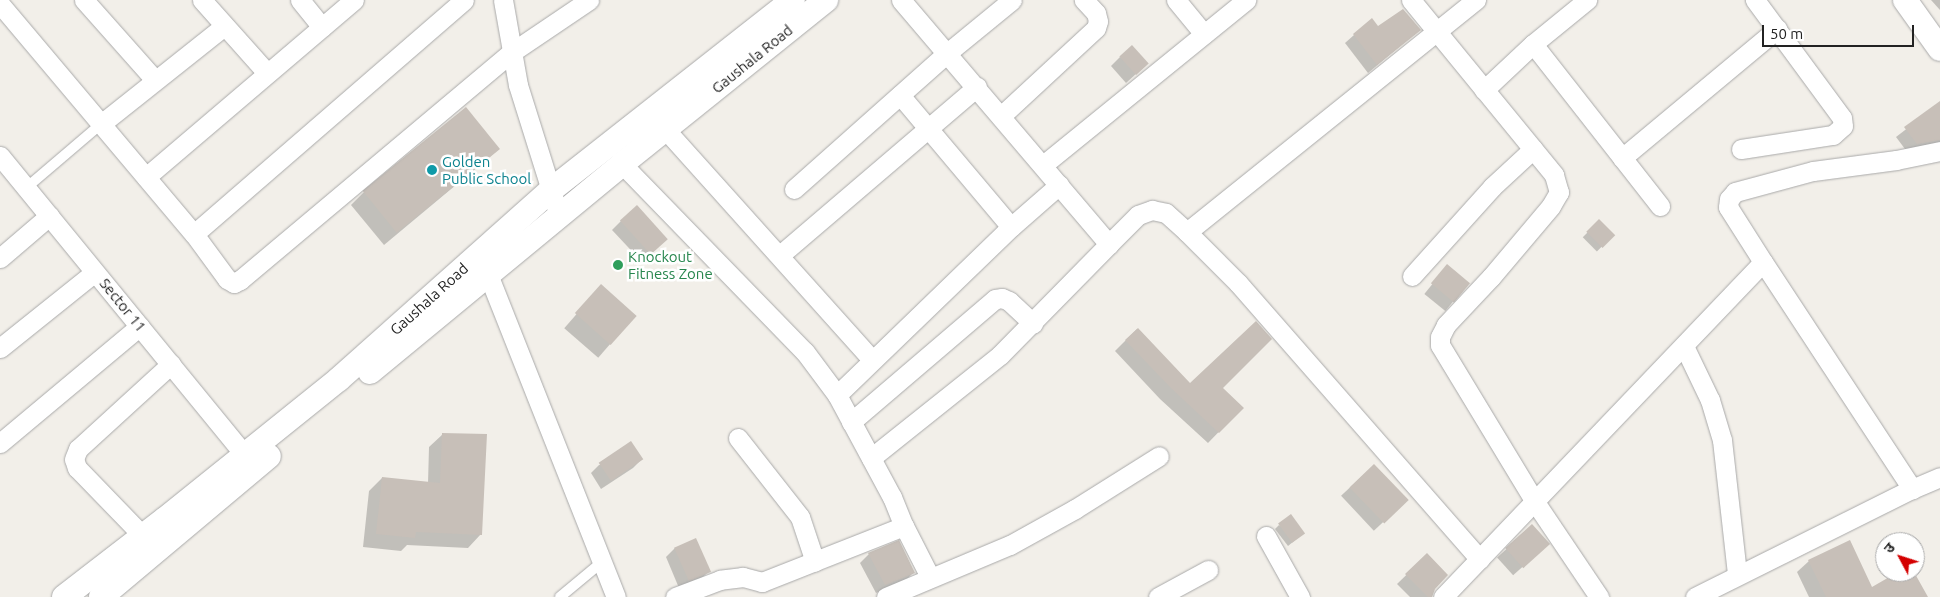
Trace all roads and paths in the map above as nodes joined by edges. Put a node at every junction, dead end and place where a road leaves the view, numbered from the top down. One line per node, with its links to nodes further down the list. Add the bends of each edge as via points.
1 (84, 0): 31 (street)
2 (202, 0): 21 (street)
3 (300, 0): 22 (street)
4 (354, 0): 22 (street)
5 (464, 0): 56 (street)
6 (503, 0): 28 (street)
7 (590, 0): 28 (street)
8 (793, 0): 50 (street, Gaushala Road)
9 (826, 0): 37 (street, Gaushala Road)
10 (901, 0): 29 (street)
11 (1012, 0): 29 (street)
12 (1084, 0): 35 (street, via 1096,13 1096,28)
13 (1176, 0): 25 (street)
14 (1246, 0): 25 (street)
15 (1411, 0): 24 (street)
16 (1476, 0): 24 (street)
17 (1587, 0): 26 (street)
18 (1755, 0): 23 (street)
19 (1905, 0): 27 (street)
20 (0, 4): 36 (street)
21 (224, 26): 30 (street); 31 (street)
22 (322, 27): 30 (street)
23 (1776, 29): 40 (street, via 1842,118 1843,126 1833,134); 42 (street)
24 (1436, 31): 33 (street); 55 (street)
25 (1204, 34): 45 (street)
26 (1533, 44): 33 (street); 42 (street)
27 (1940, 49)
28 (512, 52): 50 (street, via 518,85); 56 (street, via 240,280 227,279)
29 (946, 54): 32 (street); 34 (street)
30 (267, 74): 46 (street)
31 (154, 80): 36 (street)
32 (977, 87): 35 (street); 38 (street)
33 (1484, 90): 39 (street)
34 (900, 95): 38 (street); 49 (street)
35 (1001, 116): 45 (street)
36 (101, 124): 46 (street); 48 (lane)
37 (666, 129): 44 (street, Gaushala Road); 58 (street)
38 (927, 129): 54 (street); 58 (street)
39 (1533, 149): 63 (street, via 1492,187); 79 (street, via 1554,175 1559,192 1491,277 1446,325 1440,336 1440,345)
40 (1741, 149)
41 (1940, 151): 60 (street, via 1813,171 1735,192 1728,207)
42 (1622, 158): 51 (street)
43 (2, 162): 48 (street, Sector 11)
44 (622, 164): 53 (street, Gaushala Road); 70 (street, via 805,352)
45 (1043, 165): 47 (street)
46 (146, 177): 56 (street)
47 (1059, 185): 54 (street); 57 (street)
48 (26, 188): 52 (street, Sector 11)
49 (794, 189)
50 (550, 191): 53 (street); 61 (street, Gaushala Road)
51 (1660, 206)
52 (50, 216): 59 (street); 62 (street, Sector 11)
53 (559, 216): 61 (street, Gaushala Road)
54 (1011, 227): 68 (street)
55 (1187, 232): 57 (street, via 1166,213 1152,210 1138,215); 83 (street, via 1238,283)
56 (194, 234)
57 (1109, 244): 64 (street)
58 (780, 255): 68 (street)
59 (0, 258)
60 (1763, 262): 66 (street); 78 (street)
61 (484, 264): 74 (street, Gaushala Road); 84 (street); 91 (street, Gaushala Road)
62 (93, 274): 65 (street, Sector 11); 67 (street)
63 (1412, 276)
64 (1033, 323): 71 (street, via 1009,301 995,300); 76 (street, via 957,392)
65 (140, 326): 69 (street, Sector 11); 73 (street)
66 (1684, 346): 79 (street); 87 (street, via 1710,400 1722,440)
67 (0, 348)
68 (872, 360): 70 (street)
69 (171, 364): 74 (street, Sector 11); 81 (street, via 78,449 74,459 77,468)
70 (836, 395): 71 (street)
71 (851, 422): 76 (street)
72 (738, 438): 85 (street, via 800,517)
73 (0, 442)
74 (245, 455): 81 (street, Gaushala Road)
75 (1159, 456): 88 (street, via 1010,545)
76 (871, 458): 80 (street)
77 (1940, 477): 78 (street)
78 (1912, 490): 87 (street)
79 (1535, 502): 83 (street); 99 (street)
80 (904, 526): 85 (street); 88 (street)
81 (142, 535): 90 (street, Gaushala Road)
82 (1266, 536): 97 (street)
83 (1480, 558): 98 (street)
84 (602, 562): 92 (lane); 93 (street)
85 (815, 562): 89 (street)
86 (1208, 570): 96 (street)
87 (1738, 574): 100 (street)
88 (930, 578): 95 (street)
89 (764, 590): 94 (street, via 742,576 720,580)
90 (64, 597)
91 (101, 597)
92 (560, 597)
93 (616, 597)
94 (675, 597)
95 (886, 597)
96 (1158, 597)
97 (1300, 597)
98 (1443, 597)
99 (1599, 597)
100 (1695, 597)

